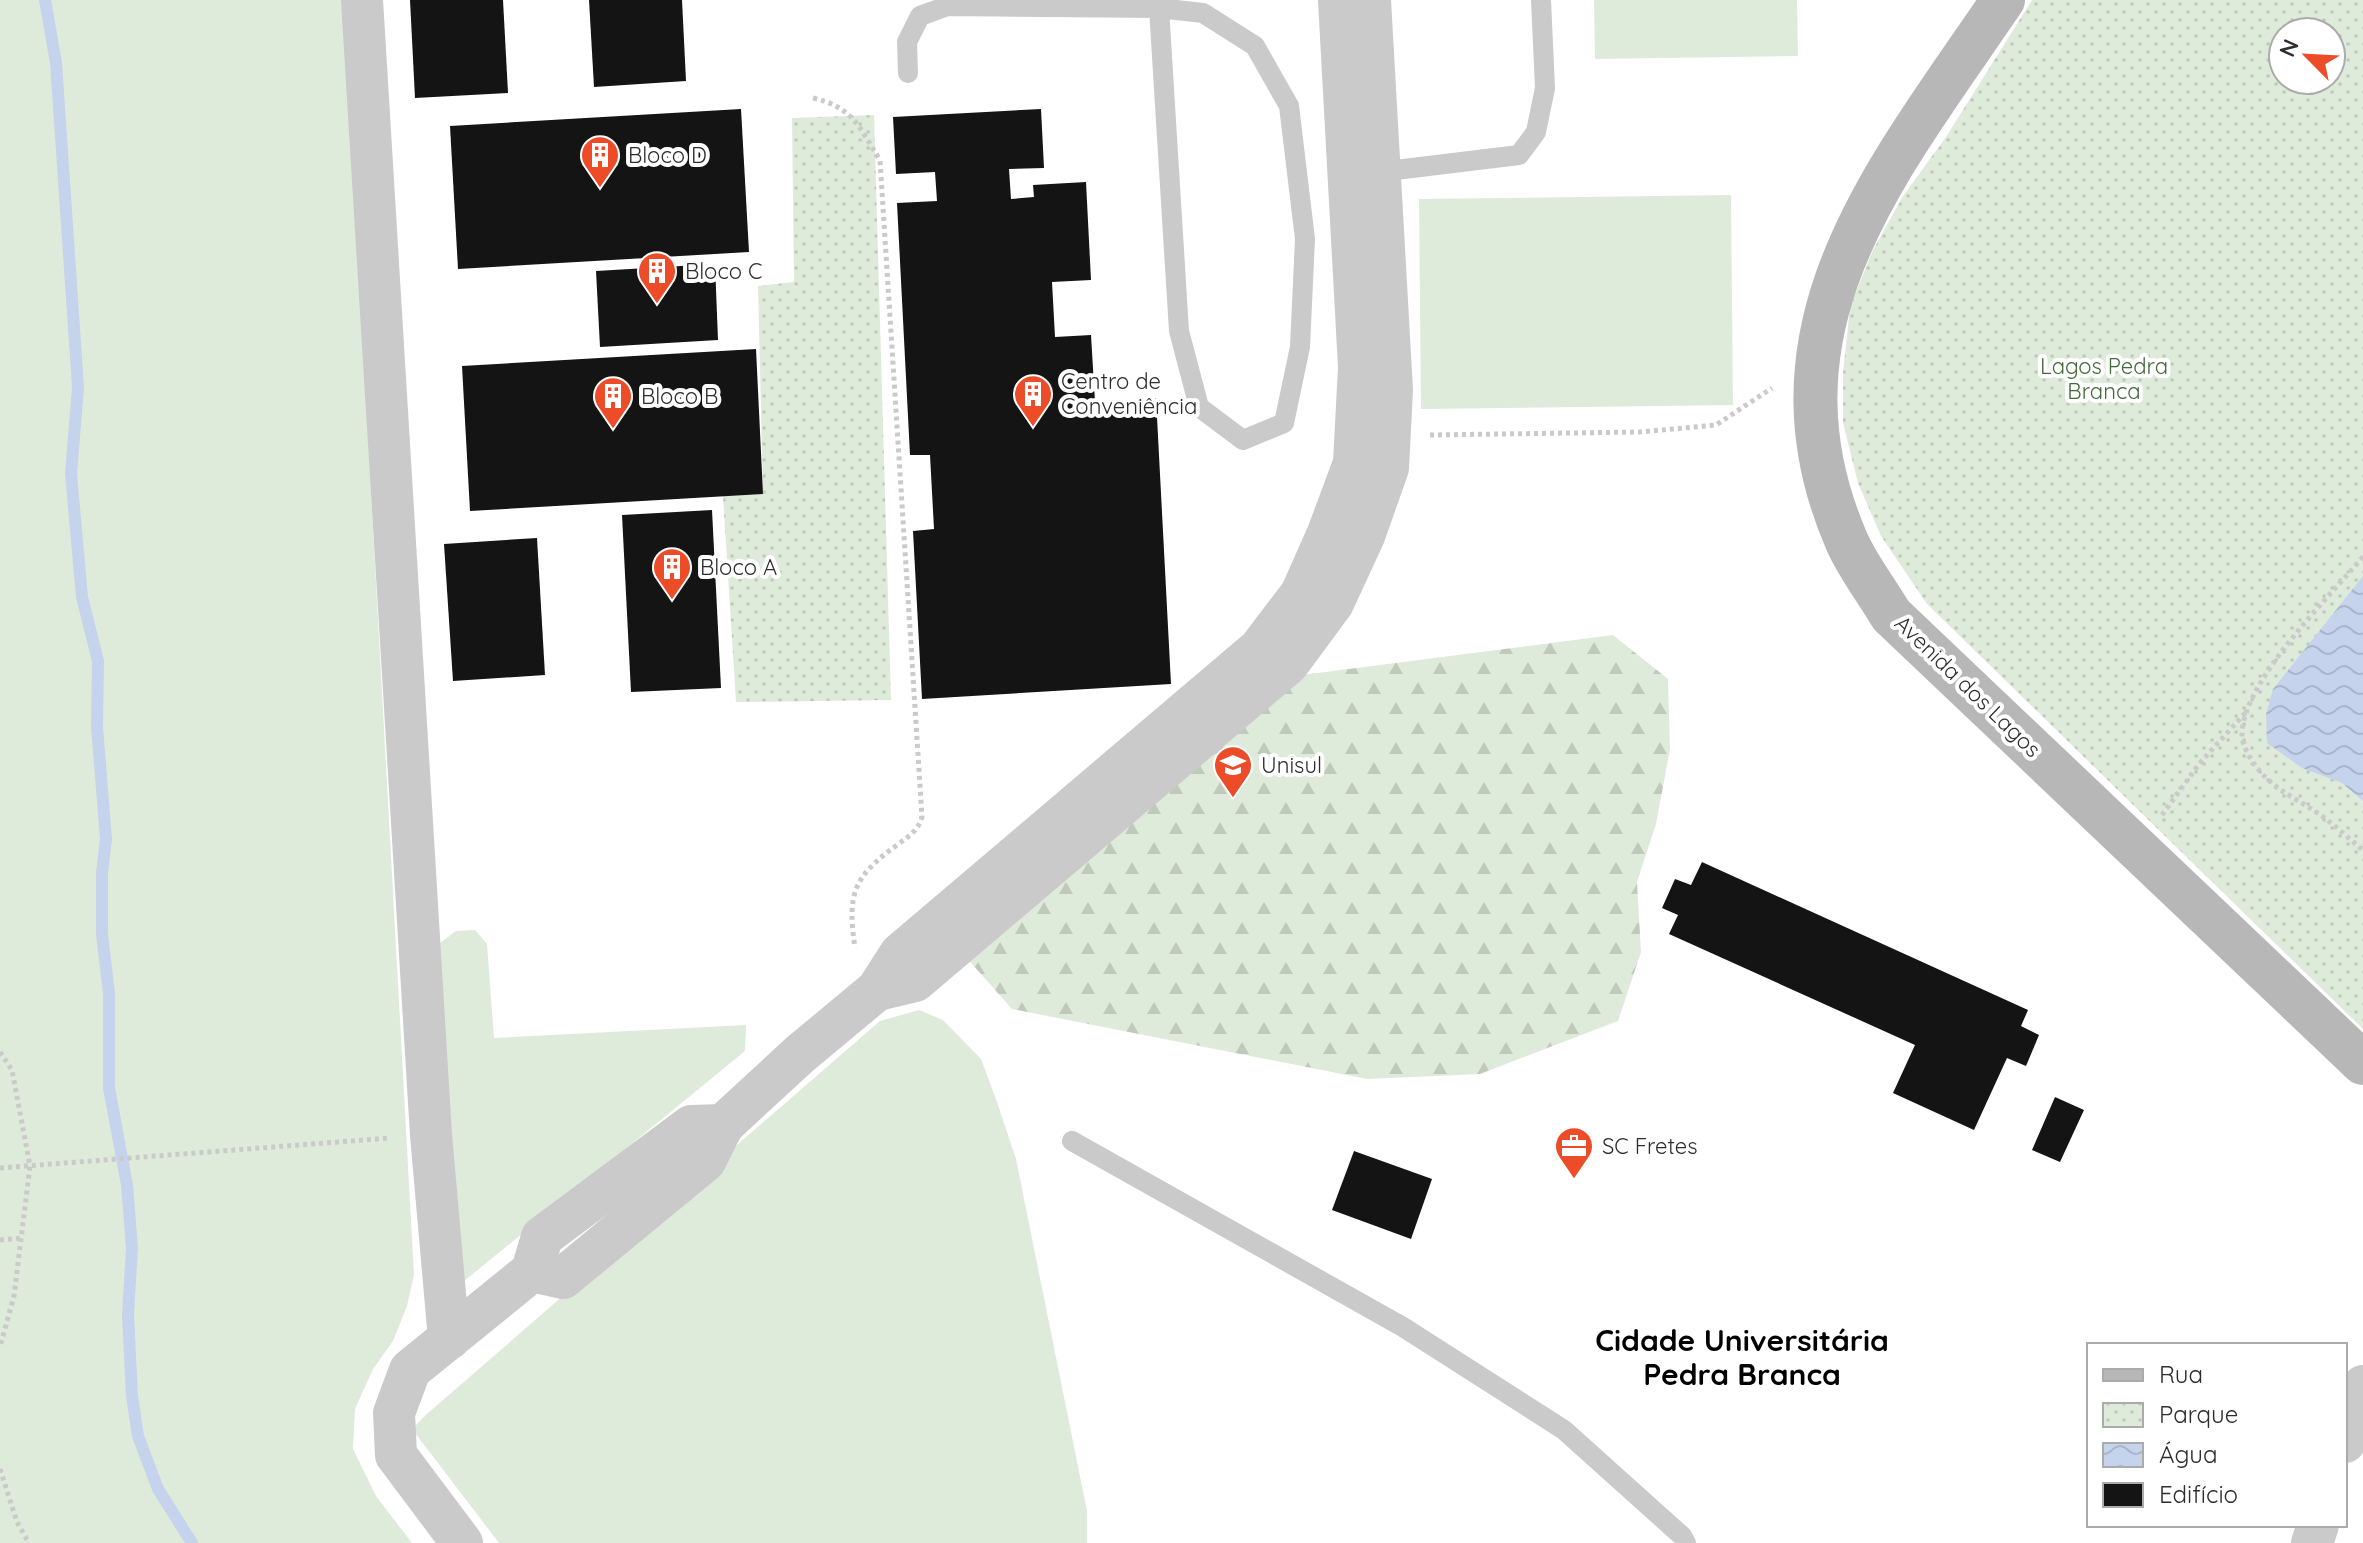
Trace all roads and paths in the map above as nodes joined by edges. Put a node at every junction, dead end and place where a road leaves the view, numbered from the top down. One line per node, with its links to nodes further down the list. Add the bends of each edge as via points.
1 (362, 0): 21 (street)
2 (1339, 0): 10 (street)
3 (1370, 0): 9 (street)
4 (1541, 0): 9 (lane, via 1545,88 1536,132 1519,155)
5 (2003, 0): 11 (main road, Avenida dos Lagos, via 1883,178 1829,298)
6 (1159, 8): 7 (lane, via 947,6 920,16 907,42); 10 (lane, via 1203,13 1255,46 1289,106); 10 (lane, via 1179,331 1199,407 1243,440 1284,423 1300,347)
7 (908, 73)
8 (813, 98): 17 (path, via 836,103 854,119 880,160 922,817 912,834 862,875 854,889)
9 (1379, 172): 10 (street)
10 (1339, 236): 12 (street, via 1392,390); 18 (street, via 1359,367 1354,463 1301,594 1259,649 900,954)
11 (1820, 350): 12 (path, via 1716,425 1640,432); 15 (main road, Avenida dos Lagos, via 1814,381 1821,466 1848,544 1891,615)
12 (1390, 435): 18 (street, via 1388,468 1364,536 1333,603 1288,664 915,981)
13 (2363, 557): 14 (path, via 2294,637 2255,689)
14 (2247, 711): 15 (path, via 2199,764); 16 (path, via 2242,738 2256,767)
15 (2137, 848): 20 (main road, Avenida dos Lagos)
16 (2363, 850)
17 (852, 933)
18 (877, 990): 27 (street, via 723,1125 705,1161 563,1278 532,1271)
19 (0, 1052): 23 (path, via 12,1070)
20 (2363, 1063)
21 (431, 1135): 23 (path); 27 (street)
22 (1072, 1141): 34 (lane, via 1403,1327 1564,1430)
23 (30, 1166): 24 (path); 25 (path)
24 (0, 1168)
25 (22, 1238): 26 (path); 28 (path)
26 (0, 1240)
27 (449, 1339): 33 (street, via 410,1370 394,1413 396,1455)
28 (0, 1347)
29 (2363, 1386): 30 (street)
30 (2347, 1436)
31 (0, 1469): 32 (path)
32 (29, 1543)
33 (462, 1543)
34 (1686, 1543)

